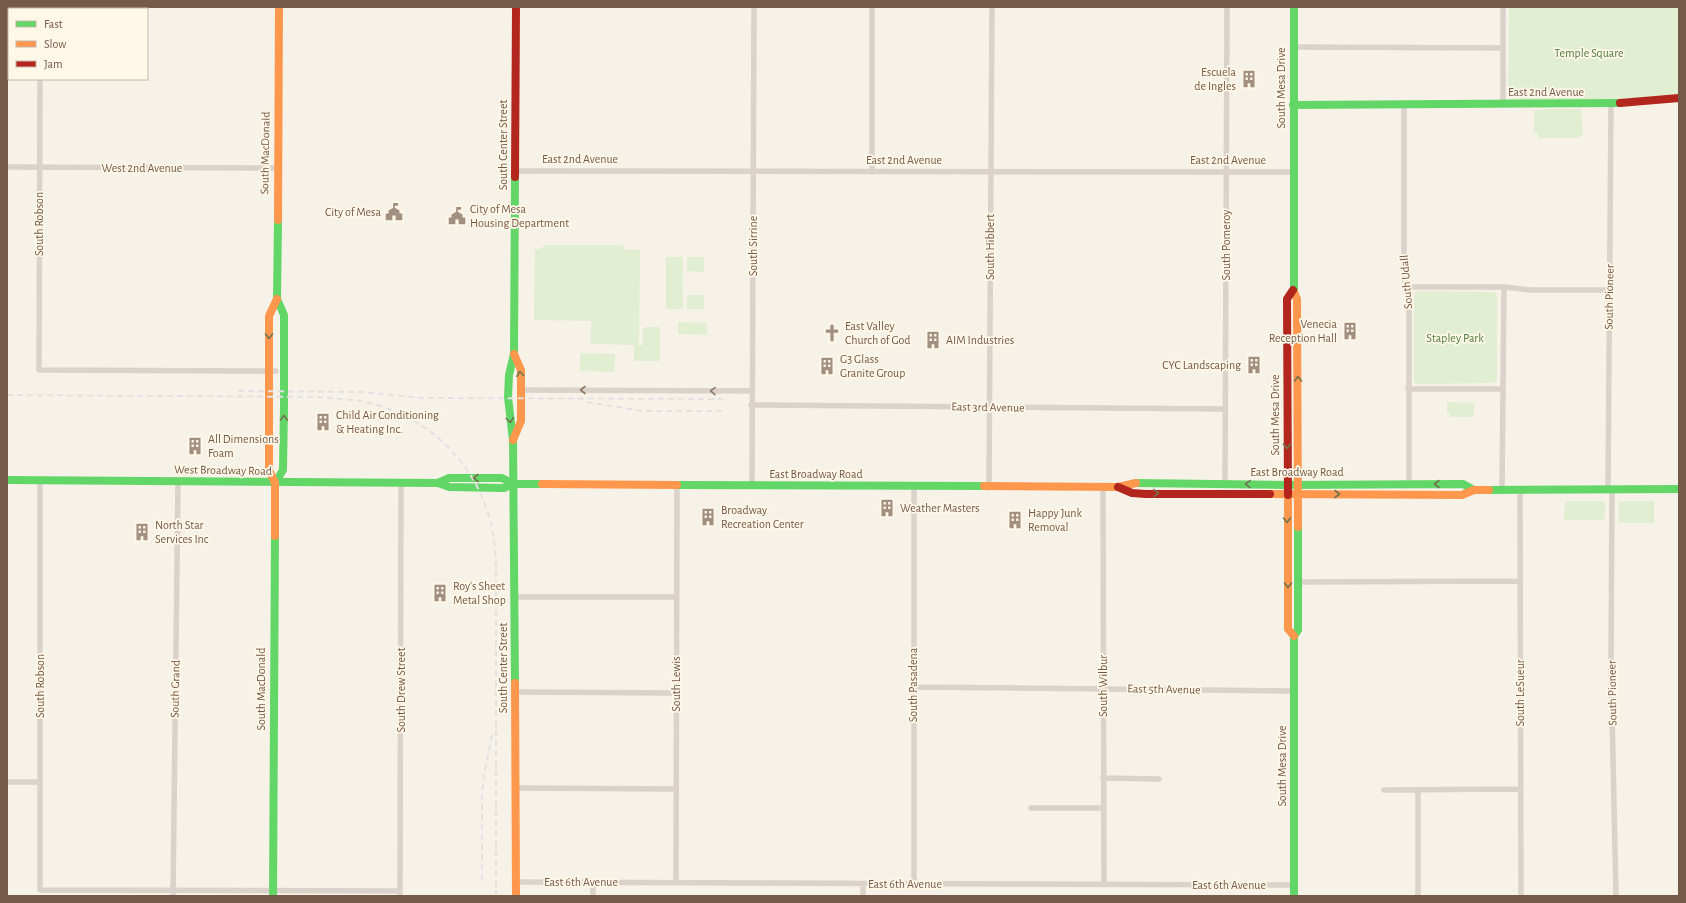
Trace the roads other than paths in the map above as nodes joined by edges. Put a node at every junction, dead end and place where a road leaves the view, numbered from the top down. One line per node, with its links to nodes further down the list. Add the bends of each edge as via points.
1 (279, 7): 19 (main road, South MacDonald)
2 (516, 7): 20 (main road, South Center Street)
3 (754, 7): 21 (street, South Sirrine)
4 (872, 7): 22 (street)
5 (992, 7): 23 (street, South Hibbert)
6 (1227, 7): 24 (street, South Pomeroy)
7 (1294, 7): 9 (main road, South Mesa Drive)
8 (1503, 7): 10 (street)
9 (1293, 47): 10 (street); 16 (main road, South Mesa Drive)
10 (1504, 48): 14 (street)
11 (40, 80): 18 (street, South Robson)
12 (1679, 98): 15 (main road, East 2nd Avenue)
13 (1404, 104): 14 (main road, East 2nd Avenue); 16 (main road, East 2nd Avenue); 26 (street, South Udall, via 1404,280)
14 (1504, 104): 15 (main road, East 2nd Avenue)
15 (1611, 104): 29 (street, South Pioneer)
16 (1293, 106): 25 (main road, South Mesa Drive)
17 (7, 167): 18 (street, West 2nd Avenue)
18 (40, 167): 19 (street, West 2nd Avenue); 32 (street, South Robson, via 39,370)
19 (277, 168): 30 (main road, South MacDonald)
20 (515, 171): 21 (street, East 2nd Avenue); 31 (main road, South Center Street)
21 (753, 172): 22 (street, East 2nd Avenue); 36 (street, South Sirrine)
22 (872, 172): 23 (street, East 2nd Avenue)
23 (990, 172): 24 (street, East 2nd Avenue); 38 (street, South Hibbert)
24 (1226, 172): 25 (street, East 2nd Avenue); 39 (street, South Pomeroy)
25 (1293, 172): 28 (main road, South Mesa Drive)
26 (1409, 287): 27 (street); 35 (street, South Udall)
27 (1504, 287): 29 (street, via 1530,290); 33 (street)
28 (1293, 290): 50 (main road, South Mesa Drive, one-way to 50, via 1287,299); 51 (main road, South Mesa Drive, one-way to 28, via 1297,299)
29 (1609, 290): 59 (street, South Pioneer)
30 (277, 299): 32 (main road, South MacDonald, one-way to 32, via 269,316); 44 (main road, South MacDonald, one-way to 30, via 283,470 284,408 284,315)
31 (514, 354): 34 (main road, South Center Street, one-way to 31, via 521,370); 40 (main road, South Center Street, one-way to 40, via 509,371 508,398)
32 (272, 371): 44 (main road, South MacDonald, via 269,470)
33 (1503, 389): 35 (street); 60 (street)
34 (521, 390): 36 (street, one-way to 34); 40 (main road, South Center Street, via 521,421)
35 (1408, 390): 48 (street, South Udall)
36 (752, 391): 37 (street, South Sirrine)
37 (751, 405): 38 (street, East 3rd Avenue); 52 (street, South Sirrine)
38 (989, 406): 39 (street, East 3rd Avenue); 55 (street, South Hibbert)
39 (1225, 409): 46 (street, South Pomeroy)
40 (513, 440): 47 (main road, South Center Street)
41 (7, 480): 42 (main road, West Broadway Road)
42 (40, 481): 43 (main road, West Broadway Road); 77 (street, South Robson)
43 (178, 482): 44 (main road, West Broadway Road); 92 (street, South Grand)
44 (275, 483): 45 (main road, West Broadway Road); 93 (main road, South MacDonald)
45 (401, 483): 47 (main road, West Broadway Road, via 438,483 449,478 502,478); 94 (street, South Drew Street)
46 (1225, 483): 50 (main road, East Broadway Road, one-way to 46); 56 (main road, East Broadway Road, via 1137,483)
47 (513, 484): 49 (main road, East Broadway Road); 66 (main road, South Center Street)
48 (1409, 484): 51 (main road, East Broadway Road); 58 (main road, East Broadway Road, one-way to 48, via 1463,484)
49 (676, 485): 52 (main road, East Broadway Road); 67 (street, South Lewis)
50 (1287, 485): 51 (main road, East Broadway Road); 62 (main road, South Mesa Drive)
51 (1298, 485): 63 (main road, South Mesa Drive)
52 (752, 486): 53 (main road, East Broadway Road)
53 (914, 487): 55 (main road, East Broadway Road); 69 (street, South Pasadena)
54 (1103, 487): 55 (main road, East Broadway Road); 56 (main road, East Broadway Road); 70 (street, South Wilbur)
55 (989, 488)
56 (1118, 488): 62 (main road, East Broadway Road, one-way to 62, via 1132,493)
57 (1679, 489): 59 (main road, East Broadway Road)
58 (1474, 490): 60 (main road, East Broadway Road); 63 (main road, East Broadway Road, one-way to 58, via 1462,495)
59 (1610, 490): 61 (main road, East Broadway Road); 101 (street, South Pioneer)
60 (1502, 491): 61 (main road, East Broadway Road)
61 (1520, 491): 64 (street, South LeSueur)
62 (1287, 494): 63 (main road, East Broadway Road); 68 (main road, South Mesa Drive, one-way to 68, via 1288,630)
63 (1298, 494): 65 (main road, South Mesa Drive)
64 (1520, 581): 65 (street); 80 (street, South LeSueur)
65 (1298, 582): 68 (main road, South Mesa Drive, via 1298,630)
66 (514, 597): 67 (street); 72 (main road, South Center Street)
67 (676, 597): 73 (street, South Lewis)
68 (1294, 636): 71 (main road, South Mesa Drive)
69 (913, 687): 70 (street, East 5th Avenue); 89 (street, South Pasadena)
70 (1103, 689): 71 (street, East 5th Avenue); 74 (street, South Wilbur)
71 (1294, 691): 91 (main road, South Mesa Drive)
72 (516, 692): 73 (street); 78 (main road, South Center Street)
73 (676, 693): 79 (street, South Lewis)
74 (1104, 778): 75 (street); 84 (street, South Wilbur)
75 (1159, 779)
76 (7, 782): 77 (street)
77 (40, 782): 92 (street, South Robson, via 40,890)
78 (515, 788): 79 (street); 85 (main road, South Center Street)
79 (676, 789): 87 (street, South Lewis)
80 (1520, 789): 82 (street); 100 (street, South LeSueur)
81 (1384, 790): 82 (street)
82 (1418, 790): 99 (street)
83 (1030, 808): 84 (street)
84 (1104, 808): 90 (street, South Wilbur)
85 (516, 882): 86 (street, East 6th Avenue); 95 (main road, South Center Street)
86 (593, 883): 87 (street, East 6th Avenue); 96 (street)
87 (676, 883): 88 (street, East 6th Avenue)
88 (863, 884): 89 (street, East 6th Avenue); 97 (street)
89 (914, 884): 90 (street, East 6th Avenue)
90 (1104, 884): 91 (street, East 6th Avenue)
91 (1294, 885): 98 (main road, South Mesa Drive)
92 (173, 894): 93 (street)
93 (273, 894): 94 (street)
94 (400, 894)
95 (516, 896)
96 (593, 896)
97 (863, 896)
98 (1294, 896)
99 (1418, 896)
100 (1521, 896)
101 (1616, 896)

